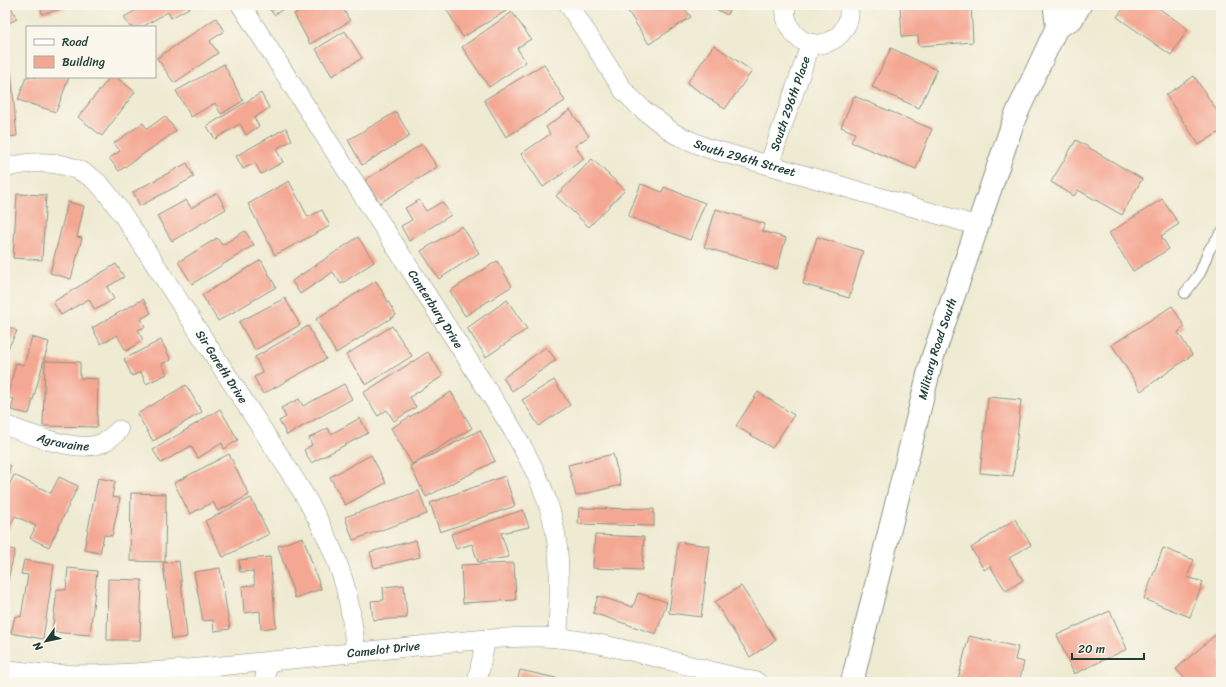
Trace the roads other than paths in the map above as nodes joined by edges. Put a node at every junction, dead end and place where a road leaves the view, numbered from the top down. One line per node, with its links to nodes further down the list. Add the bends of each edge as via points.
1 (241, 5): 16 (street, Canterbury Drive, via 513,430 529,460 549,505 554,526 558,555)
2 (569, 5): 9 (street, South 296th Street, via 623,90 642,109 676,134 707,148)
3 (786, 5): 8 (street, South 296th Place, via 787,22 792,32)
4 (848, 5): 8 (street, South 296th Place, via 849,18 839,35 821,44)
5 (1057, 5): 7 (main road, Military Road South)
6 (1080, 5): 7 (main road, via 1072,19)
7 (1057, 27): 11 (main road, Military Road South, via 1015,117)
8 (811, 43): 9 (street, South 296th Place)
9 (769, 165): 11 (street, South 296th Street)
10 (5, 168): 18 (street, Sir Gareth Drive, via 38,162 74,168 105,190 119,209 318,520 335,557 350,603)
11 (978, 226): 26 (main road, Military Road South, via 932,359)
12 (1221, 233): 13 (lane, via 1209,250 1200,273)
13 (1185, 293)
14 (5, 425): 15 (street, Agravaine, via 54,442 83,446 101,444)
15 (119, 430)
16 (558, 638): 17 (street, Camelot Drive); 21 (street, Camelot Drive, via 598,644)
17 (486, 639): 18 (street, Camelot Drive); 24 (street)
18 (356, 653): 19 (street, Camelot Drive)
19 (268, 662): 22 (street, Camelot Drive, via 137,674 74,674); 23 (street)
20 (5, 669): 22 (street, Camelot Drive)
21 (703, 676): 25 (street, Camelot Drive)
22 (43, 678)
23 (264, 682)
24 (477, 682)
25 (758, 682)
26 (852, 682)

